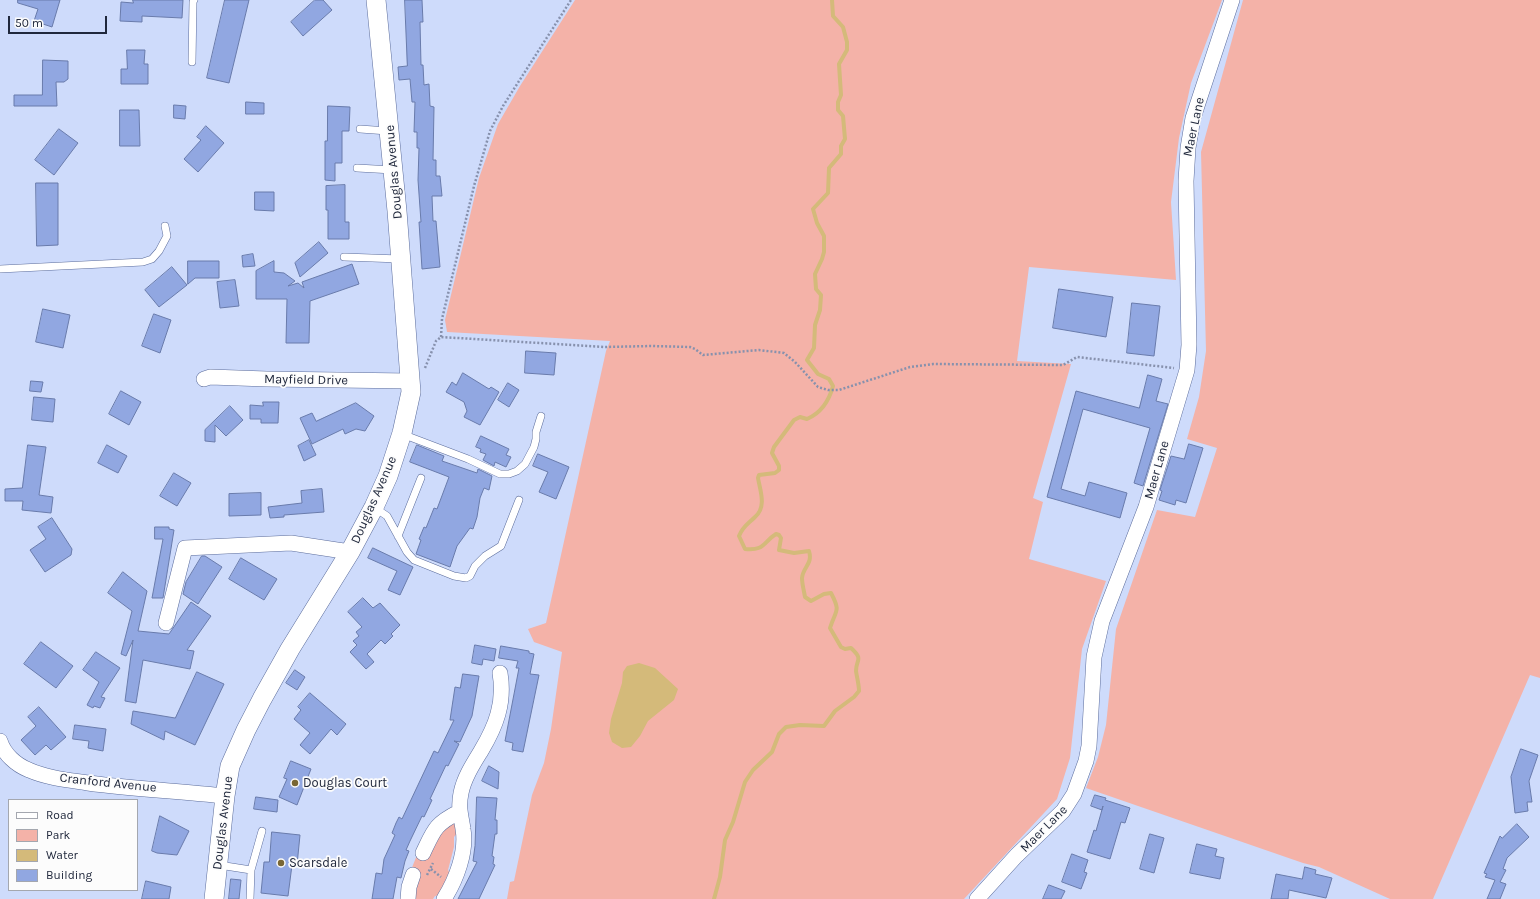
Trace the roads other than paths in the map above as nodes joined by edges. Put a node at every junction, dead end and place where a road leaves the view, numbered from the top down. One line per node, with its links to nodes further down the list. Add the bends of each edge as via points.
1 (194, 0): 4 (lane)
2 (376, 0): 6 (street, Douglas Avenue)
3 (1232, 0): 36 (street, Maer Lane, via 1193,118 1188,148 1187,370 1146,507 1102,621 1096,644 1089,746 1081,779 1071,801 1063,811 1016,856)
4 (192, 62)
5 (360, 129): 6 (lane)
6 (390, 131): 8 (street, Douglas Avenue)
7 (357, 168): 8 (lane)
8 (393, 170): 11 (street, Douglas Avenue)
9 (165, 226): 12 (lane, via 167,236 159,251 152,259 143,262)
10 (344, 257): 11 (lane)
11 (401, 259): 14 (street, Douglas Avenue)
12 (0, 269)
13 (204, 379): 14 (street, Mayfield Drive, via 210,377)
14 (410, 386): 16 (street, Douglas Avenue)
15 (541, 416): 16 (lane, via 534,447 525,464 509,474 500,474)
16 (402, 433): 19 (street, Douglas Avenue, via 388,476)
17 (422, 478): 20 (lane)
18 (518, 500): 20 (lane, via 501,546 485,556 466,578 454,576 414,560)
19 (374, 507): 20 (lane, via 387,516); 21 (street, Douglas Avenue)
20 (398, 536)
21 (350, 552): 22 (street, via 291,543 185,548); 25 (street, Douglas Avenue, via 259,705 230,766)
22 (166, 623)
23 (500, 673): 26 (street, via 501,705 484,746 466,778 461,792)
24 (0, 744): 25 (street, Cranford Avenue, via 12,760 28,770 56,778)
25 (225, 796): 29 (street, Douglas Avenue)
26 (459, 812): 28 (street, via 440,823); 35 (street, via 464,849)
27 (262, 831): 30 (lane)
28 (423, 853)
29 (217, 865): 30 (lane); 32 (street, Douglas Avenue)
30 (251, 870): 33 (lane)
31 (413, 875): 34 (street)
32 (214, 899)
33 (250, 899)
34 (408, 899)
35 (444, 899)
36 (977, 899)

